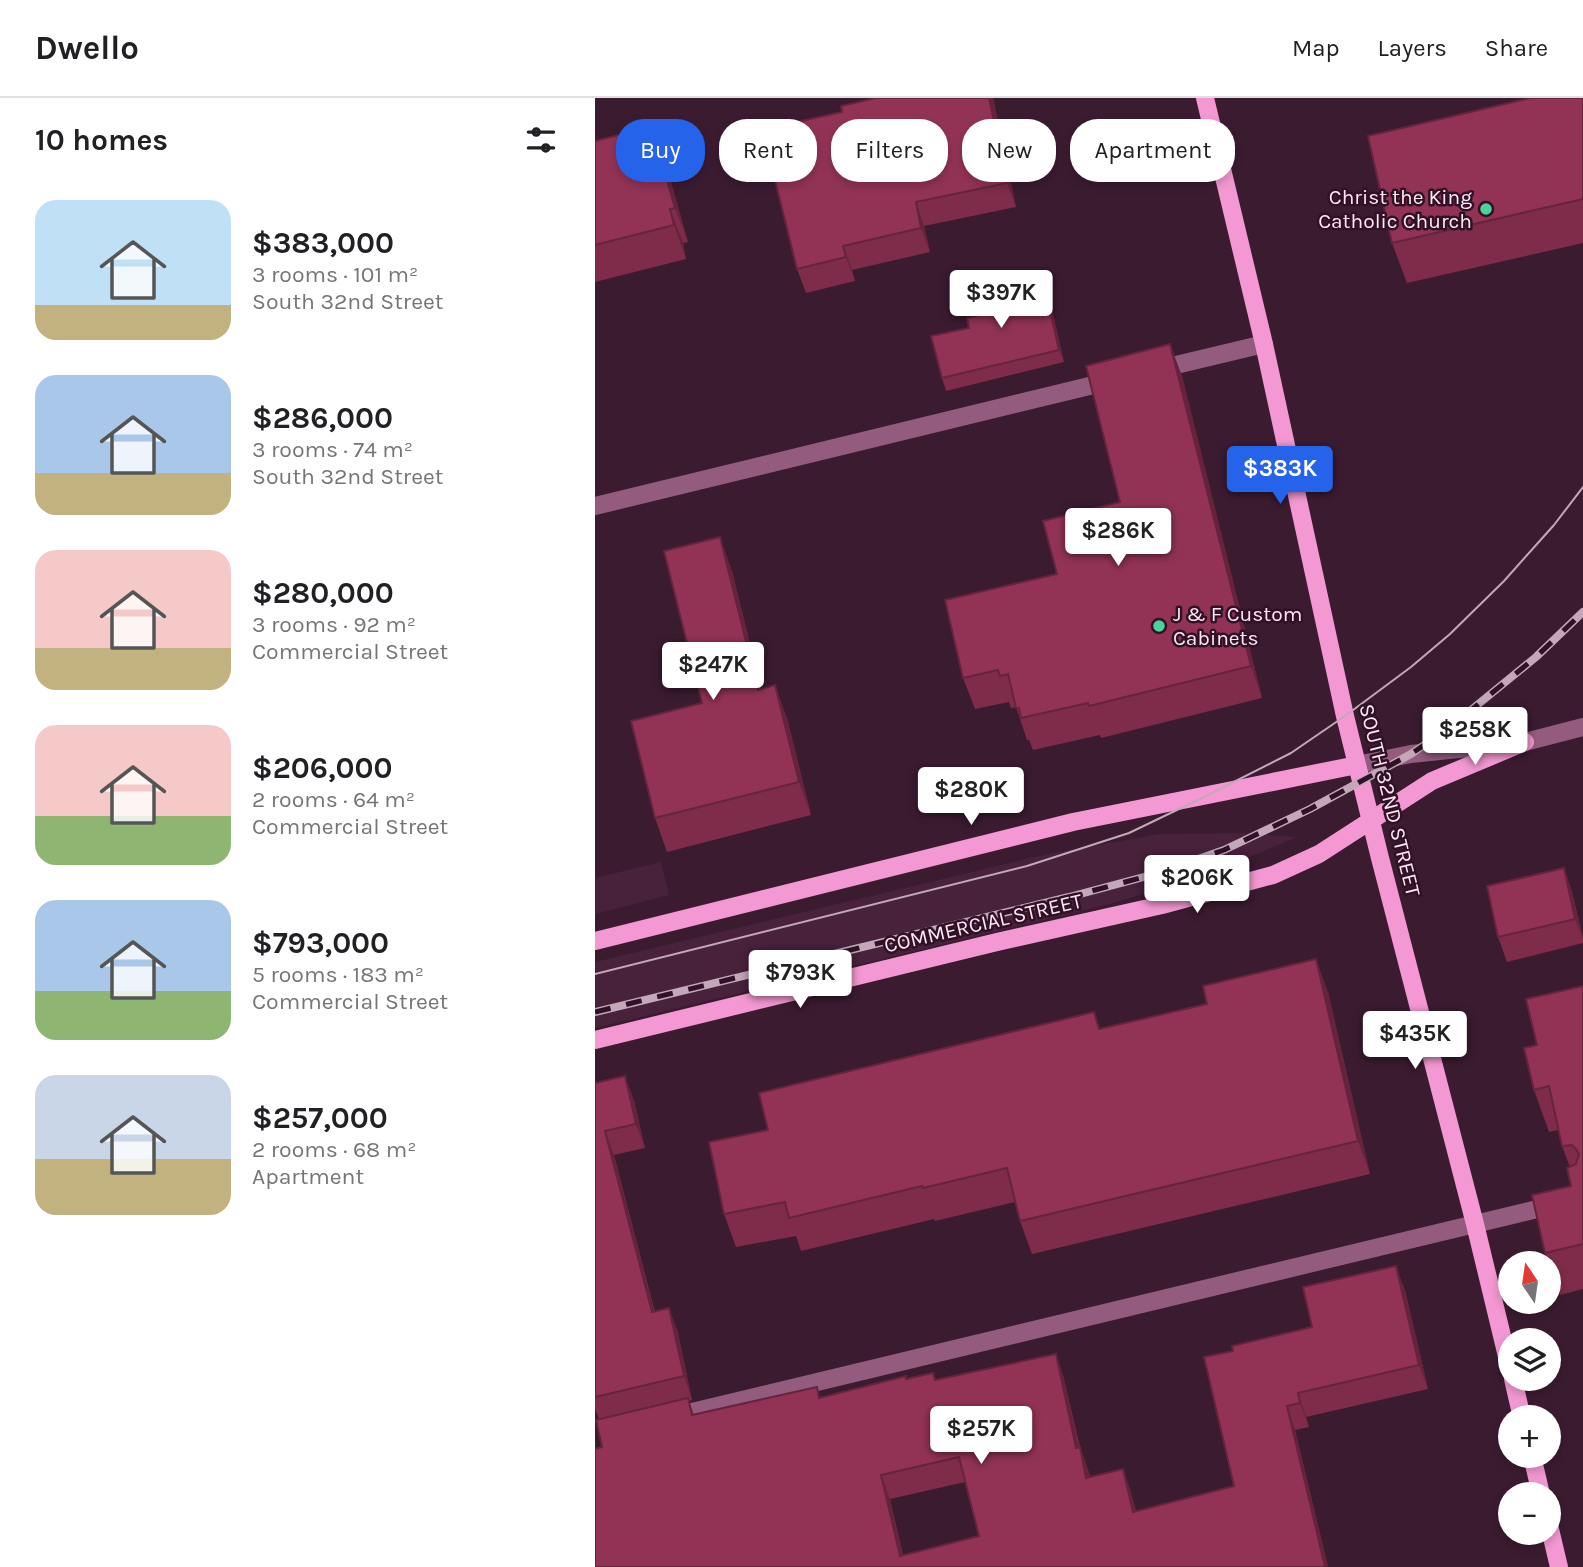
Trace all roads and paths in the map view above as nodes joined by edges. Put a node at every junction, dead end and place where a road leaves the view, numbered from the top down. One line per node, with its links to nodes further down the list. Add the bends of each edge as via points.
1 (1205, 98): 2 (main road, SOUTH 32ND STREET)
2 (1264, 344): 3 (street); 6 (main road, SOUTH 32ND STREET)
3 (595, 506)
4 (1583, 727): 5 (street)
5 (1525, 741): 6 (street); 7 (main road, COMMERCIAL STREET, via 1432,781)
6 (1357, 765): 7 (main road, SOUTH 32ND STREET); 8 (main road, via 1073,822)
7 (1371, 821): 9 (main road, COMMERCIAL STREET, via 1273,875); 11 (main road, SOUTH 32ND STREET)
8 (595, 941)
9 (595, 1040)
10 (1583, 1198): 11 (street)
11 (1475, 1224): 12 (main road, SOUTH 32ND STREET); 13 (street)
12 (1500, 1328)
13 (648, 1422)
14 (1554, 1545): 15 (main road)
15 (1559, 1567)

